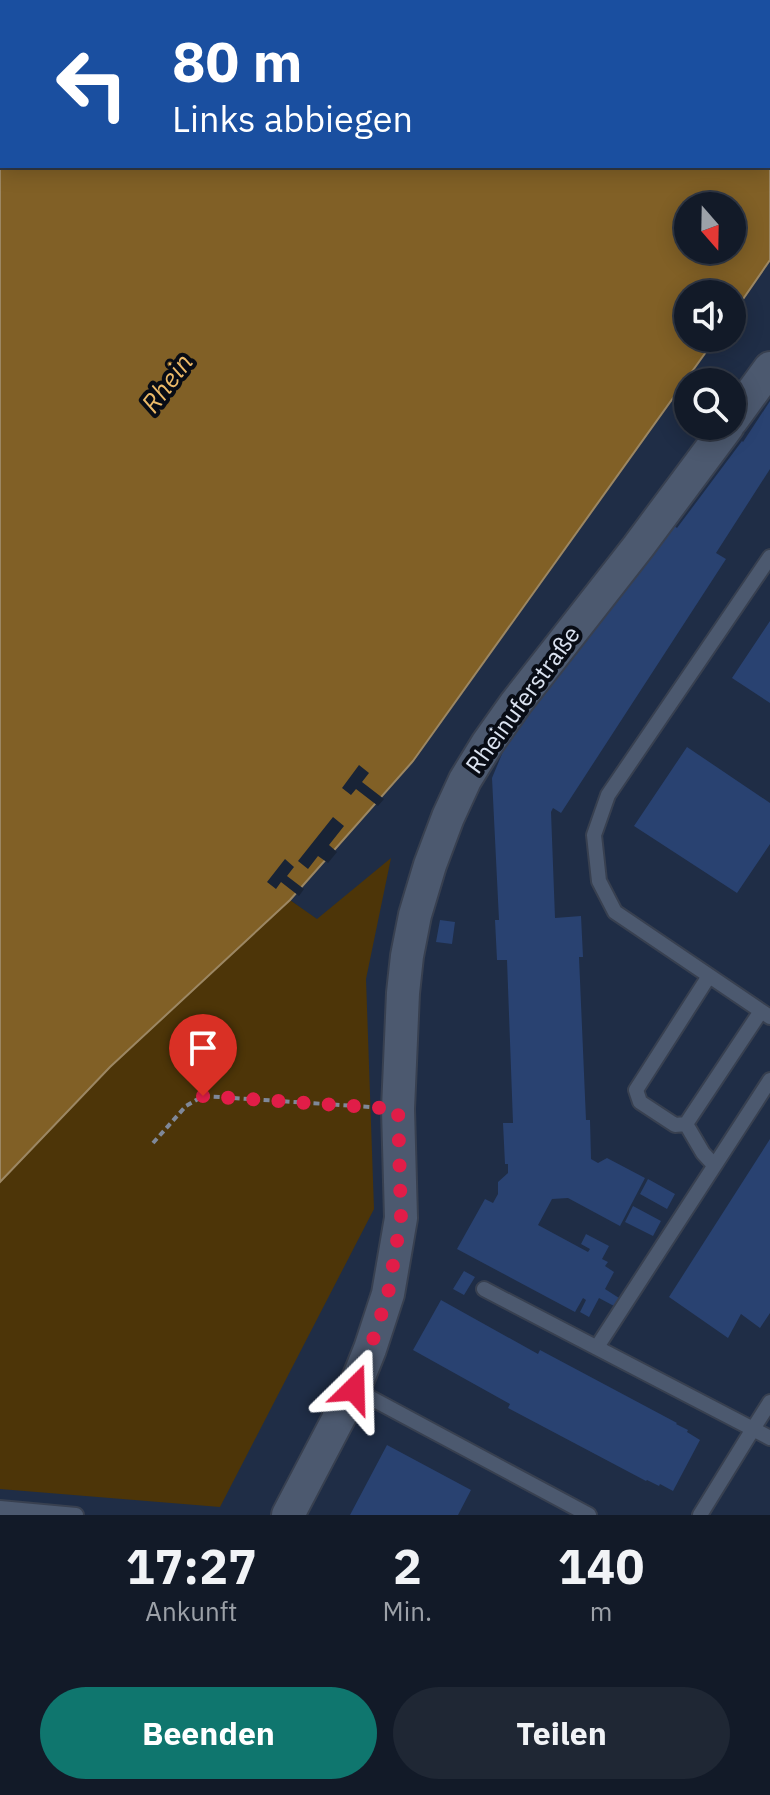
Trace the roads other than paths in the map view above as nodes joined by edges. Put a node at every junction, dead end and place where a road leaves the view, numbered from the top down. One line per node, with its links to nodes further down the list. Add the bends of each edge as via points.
1 (770, 368): 2 (street)
2 (746, 401)
3 (718, 440): 12 (street, Rheinuferstraße, via 516,703 465,780 448,817 407,956 398,1109 401,1218 388,1294)
4 (770, 557): 5 (lane, via 608,795 594,835 599,881 615,912)
5 (709, 976): 6 (lane); 8 (lane, via 636,1090 640,1102 675,1125)
6 (766, 1014): 8 (lane)
7 (770, 1080): 9 (lane)
8 (686, 1124): 9 (lane)
9 (714, 1165): 11 (lane)
10 (484, 1289): 11 (lane)
11 (597, 1347): 14 (lane)
12 (354, 1389): 18 (street, Rheinuferstraße); 19 (lane)
13 (770, 1402): 14 (lane)
14 (753, 1429): 15 (lane); 20 (lane)
15 (770, 1438)
16 (0, 1508): 17 (lane)
17 (76, 1515)
18 (288, 1515)
19 (589, 1515)
20 (700, 1515)

